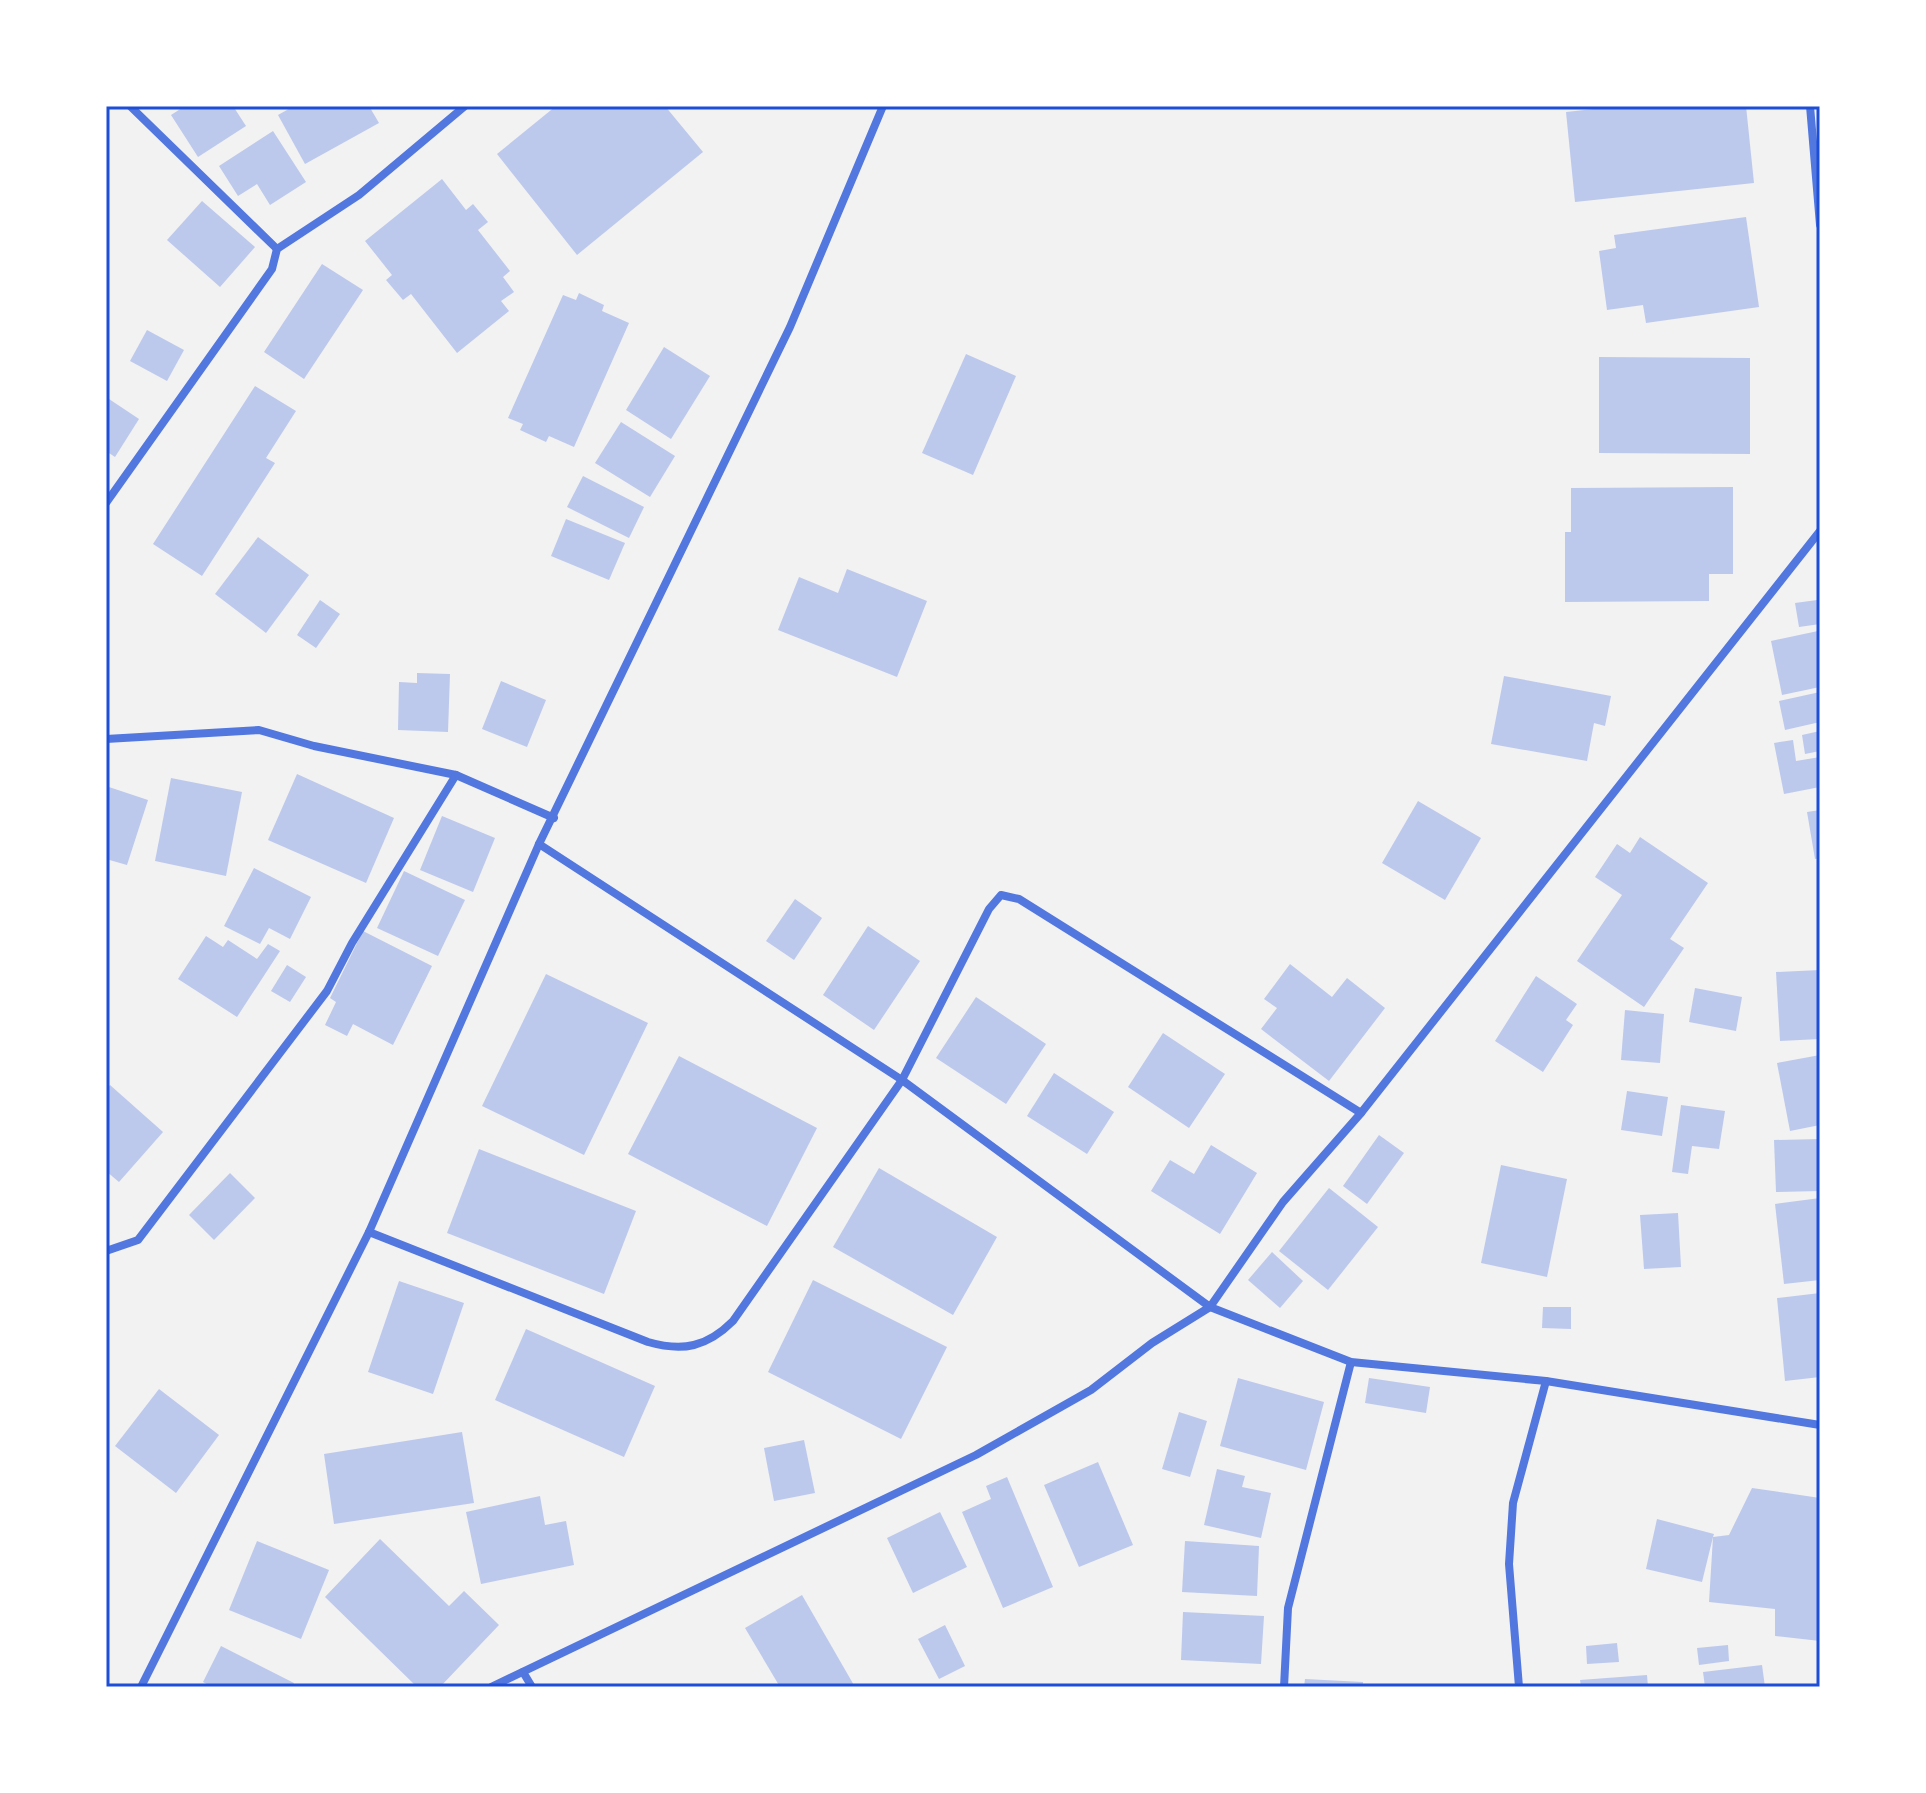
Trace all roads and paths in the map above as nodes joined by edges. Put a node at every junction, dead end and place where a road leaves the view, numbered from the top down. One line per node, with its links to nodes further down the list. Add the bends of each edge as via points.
1 (130, 106): 6 (street)
2 (465, 106): 6 (street, via 359,195)
3 (883, 106): 11 (street, via 790,327)
4 (1810, 106): 5 (street)
5 (1820, 225)
6 (277, 249): 7 (street, via 272,269)
7 (106, 503)
8 (1820, 531): 14 (street)
9 (106, 739): 10 (street, via 259,730)
10 (456, 775): 11 (street); 16 (street, via 318,1004 138,1240)
11 (554, 818): 12 (street)
12 (539, 844): 13 (street); 15 (street)
13 (902, 1080): 14 (street, via 1001,895 1019,899); 15 (street, via 733,1321 717,1337 694,1347 672,1349 648,1342); 17 (street)
14 (1361, 1113): 17 (street, via 1283,1202)
15 (369, 1232): 22 (street)
16 (106, 1251)
17 (1210, 1307): 18 (street); 21 (street, via 1091,1390 976,1455)
18 (1351, 1362): 19 (street); 25 (street, via 1288,1608)
19 (1546, 1381): 20 (street); 26 (street, via 1513,1503 1509,1564)
20 (1820, 1425)
21 (523, 1672): 23 (street); 24 (street)
22 (141, 1687)
23 (491, 1687)
24 (532, 1687)
25 (1284, 1687)
26 (1519, 1687)

